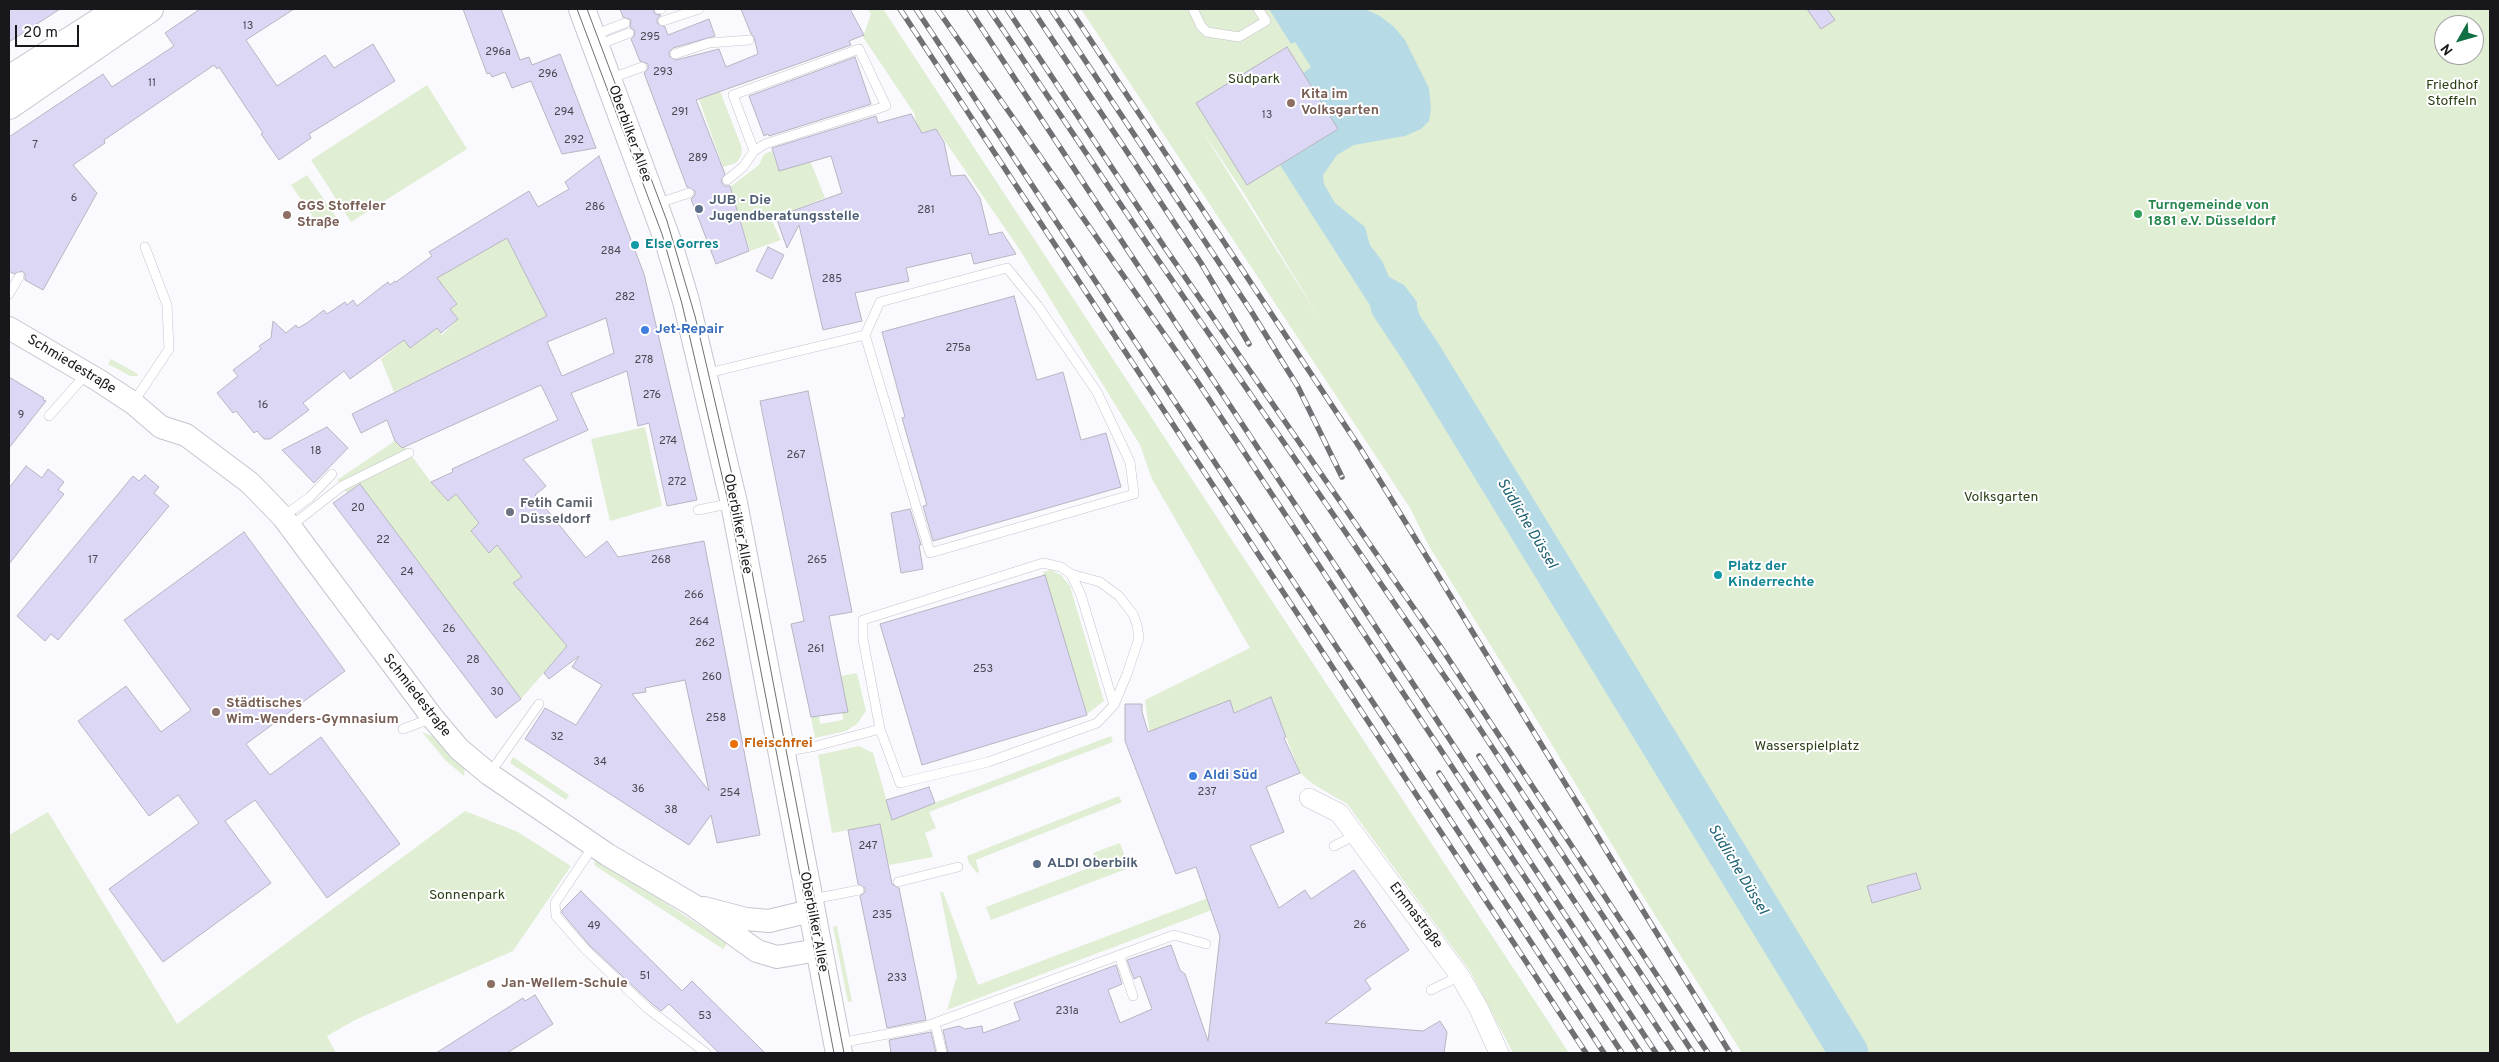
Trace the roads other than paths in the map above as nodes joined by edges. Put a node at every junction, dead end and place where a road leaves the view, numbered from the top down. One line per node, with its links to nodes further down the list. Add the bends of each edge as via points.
1 (118, 9): 15 (main road)
2 (150, 9): 16 (main road)
3 (582, 9): 11 (main road, Oberbilker Allee)
4 (699, 9): 7 (lane)
5 (1193, 9): 6 (lane, via 1200,26 1207,32 1239,37 1266,21)
6 (1258, 9)
7 (663, 21)
8 (625, 22): 11 (lane)
9 (629, 33): 11 (lane)
10 (750, 40): 12 (lane, via 709,43)
11 (594, 41): 14 (main road, Oberbilker Allee)
12 (675, 54)
13 (642, 67): 14 (lane)
14 (608, 79): 20 (main road, Oberbilker Allee)
15 (9, 80)
16 (9, 106)
17 (754, 152): 17 (lane, via 733,95 859,49 886,106 765,144); 18 (lane)
18 (728, 180)
19 (689, 193): 20 (lane)
20 (655, 204): 27 (main road, Oberbilker Allee, via 686,302)
21 (145, 247): 28 (lane, via 167,305 169,349)
22 (20, 277): 23 (lane)
23 (9, 294)
24 (9, 328): 26 (street, Schmiedestraße)
25 (865, 335): 25 (lane, via 880,302 1007,268 1038,306 1097,392 1130,462 1134,494 930,553); 27 (lane)
26 (87, 373): 28 (street, Schmiedestraße); 29 (lane)
27 (704, 374): 32 (main road, Oberbilker Allee)
28 (133, 403): 34 (street, Schmiedestraße, via 169,412 186,435 240,474)
29 (49, 416)
30 (409, 453): 34 (lane, via 342,486)
31 (332, 474): 34 (lane)
32 (734, 503): 33 (lane); 41 (main road, Oberbilker Allee)
33 (698, 510)
34 (286, 522): 38 (street, Schmiedestraße)
35 (1071, 574): 37 (lane); 37 (lane, via 1100,582 1119,596 1137,625 1135,655); 40 (lane, via 1061,567 1043,563 863,620 863,639)
36 (539, 704): 42 (lane)
37 (1114, 705): 40 (lane, via 1097,723 1070,734 988,762 900,783)
38 (432, 717): 39 (lane); 42 (street, Schmiedestraße, via 459,749)
39 (403, 729)
40 (880, 729): 41 (lane)
41 (781, 752): 51 (main road, Oberbilker Allee)
42 (489, 774): 45 (street, Schmiedestraße)
43 (1309, 798): 44 (street, Emmastraße, via 1339,813)
44 (1355, 835): 46 (lane); 55 (street, Emmastraße)
45 (594, 845): 50 (street, Schmiedestraße); 60 (lane, via 555,903 556,916 586,950 647,1008)
46 (1334, 846)
47 (958, 867): 48 (lane)
48 (898, 882)
49 (859, 890): 51 (lane)
50 (693, 905): 51 (street, Schmiedestraße, via 746,919 769,921); 53 (street, Schmiedestraße, via 757,951 777,957)
51 (809, 906): 53 (main road, Oberbilker Allee)
52 (1206, 944): 54 (lane, via 1174,935)
53 (818, 950): 59 (main road, Oberbilker Allee)
54 (1119, 955): 57 (lane); 58 (lane)
55 (1460, 976): 56 (lane); 62 (street, Emmastraße)
56 (1432, 990)
57 (1133, 996)
58 (935, 1023): 59 (lane); 61 (lane)
59 (838, 1048)
60 (706, 1053)
61 (942, 1053)
62 (1499, 1053)

